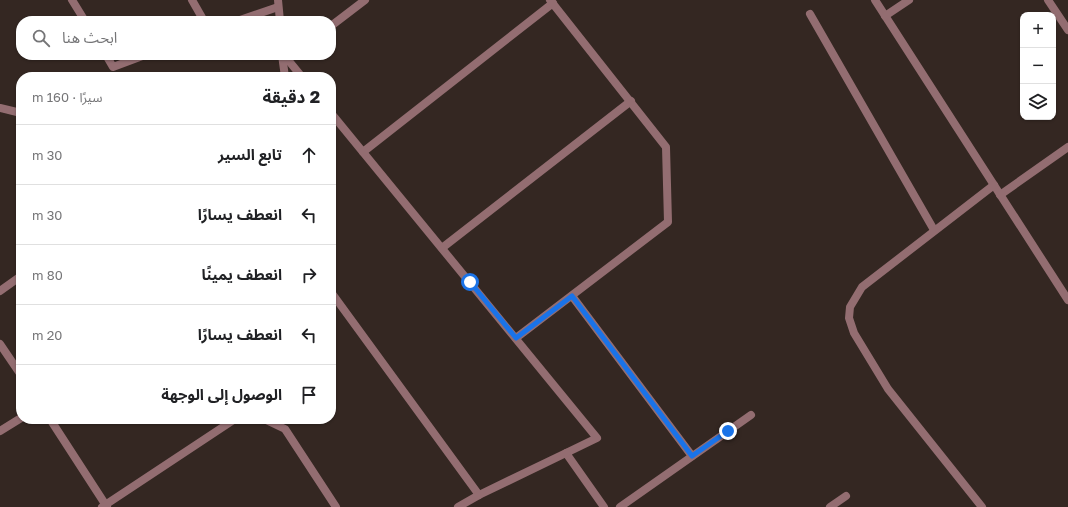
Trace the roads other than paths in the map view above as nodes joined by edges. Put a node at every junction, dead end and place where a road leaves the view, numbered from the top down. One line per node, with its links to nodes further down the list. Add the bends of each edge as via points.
1 (72, 0): 10 (street)
2 (192, 0): 11 (street)
3 (366, 0): 15 (street)
4 (875, 0): 14 (street)
5 (909, 0): 14 (street)
6 (1048, 0): 16 (street)
7 (551, 2): 23 (street); 28 (street)
8 (278, 3): 12 (street); 13 (street)
9 (810, 14): 31 (street)
10 (82, 16)
11 (201, 16)
12 (248, 16)
13 (279, 16)
14 (885, 16): 29 (street)
15 (336, 22)
16 (1068, 30)
17 (109, 60): 18 (street, via 113,67)
18 (132, 60)
19 (287, 60): 21 (street)
20 (290, 60): 22 (street)
21 (285, 72)
22 (298, 72)
23 (631, 101): 32 (street); 35 (street, via 666,146 668,222)
24 (0, 108): 25 (street)
25 (16, 112)
26 (336, 119): 28 (street)
27 (1068, 147): 30 (street)
28 (363, 152): 32 (street)
29 (994, 185): 30 (street); 31 (street)
30 (1000, 195): 37 (street)
31 (934, 230): 57 (street, via 862,287 850,307 849,318 854,333 888,389)
32 (442, 248): 38 (street)
33 (16, 280): 34 (street)
34 (0, 291)
35 (572, 296): 38 (street); 48 (street)
36 (336, 299): 49 (street)
37 (1068, 300)
38 (516, 338): 47 (street, via 597,438)
39 (0, 344): 40 (street)
40 (16, 368)
41 (751, 414): 48 (street)
42 (16, 421): 46 (street)
43 (53, 424): 51 (street)
44 (228, 424): 51 (street)
45 (274, 424): 52 (street, via 285,429)
46 (0, 431)
47 (566, 453): 49 (street); 54 (street)
48 (692, 456): 55 (street)
49 (479, 495): 53 (street)
50 (846, 496): 56 (street)
51 (105, 506)
52 (336, 507)
53 (458, 507)
54 (604, 507)
55 (620, 507)
56 (830, 507)
57 (982, 507)

